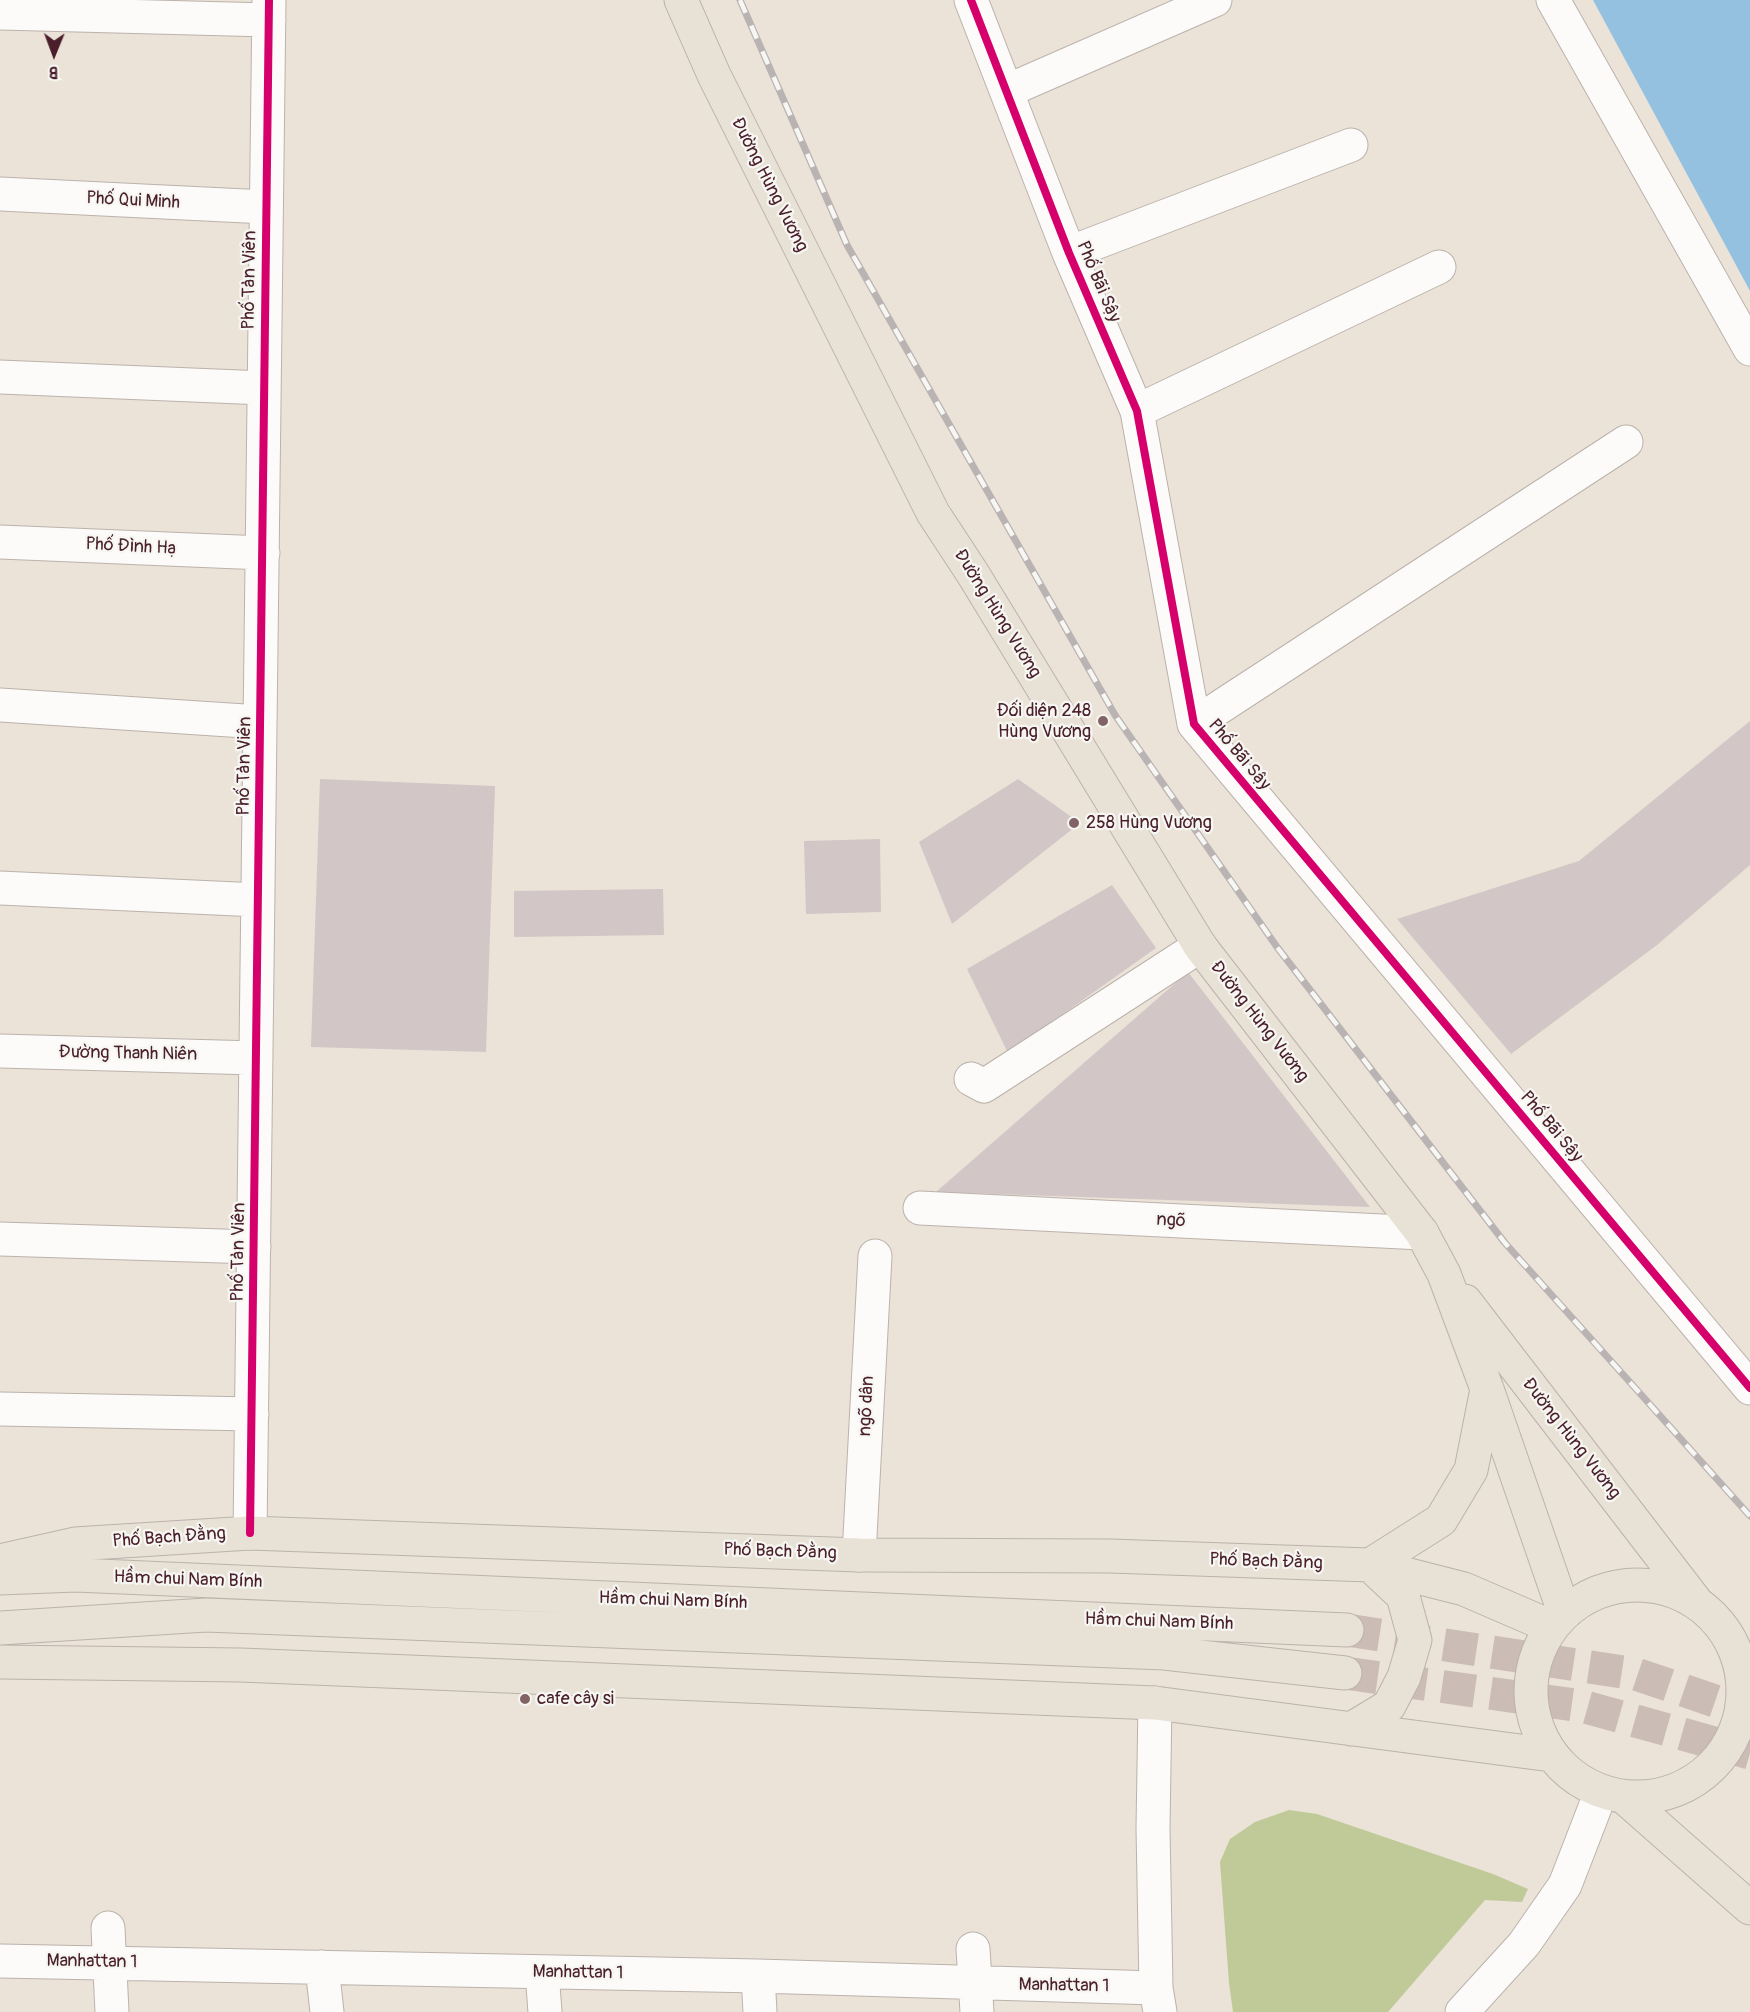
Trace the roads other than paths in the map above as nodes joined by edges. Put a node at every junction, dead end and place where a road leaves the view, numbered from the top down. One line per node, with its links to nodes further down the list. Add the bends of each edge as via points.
1 (681, 0): 25 (main road, Đường Hùng Vương, via 714,75 933,513)
2 (971, 0): 7 (street, Phố Bãi Sậy)
3 (1215, 0): 7 (street)
4 (1554, 0): 13 (street)
5 (269, 10): 6 (street); 10 (street, Phố Tản Viên)
6 (0, 13)
7 (1007, 91): 11 (street, Phố Bãi Sậy)
8 (1351, 145): 11 (street)
9 (0, 194): 10 (street, Phố Qui Minh)
10 (266, 207): 15 (street, Phố Tản Viên)
11 (1069, 252): 16 (street, Phố Bãi Sậy)
12 (1439, 267): 16 (street)
13 (1750, 349)
14 (0, 377): 15 (street)
15 (264, 388): 19 (street, Phố Tản Viên)
16 (1137, 411): 22 (street, Phố Bãi Sậy)
17 (1626, 442): 22 (street)
18 (0, 542): 19 (street, Phố Đình Hạ)
19 (262, 553): 21 (street, Phố Tản Viên)
20 (0, 705): 21 (street)
21 (260, 722): 24 (street, Phố Tản Viên)
22 (1194, 724): 35 (street, Phố Bãi Sậy)
23 (0, 888): 24 (street)
24 (258, 900): 27 (street, Phố Tản Viên)
25 (1200, 946): 28 (street, via 984,1086); 30 (main road, Đường Hùng Vương)
26 (0, 1051): 27 (street, Đường Thanh Niên)
27 (256, 1058): 32 (street, Phố Tản Viên)
28 (971, 1079)
29 (920, 1208): 30 (street, ngõ)
30 (1422, 1233): 34 (main road, Đường Hùng Vương)
31 (0, 1239): 32 (street)
32 (254, 1247): 38 (street, Phố Tản Viên)
33 (875, 1256): 40 (street, ngõ dân)
34 (1444, 1274): 36 (main road, Đường Hùng Vương); 44 (main road, Đường Hùng Vương)
35 (1750, 1388)
36 (1487, 1389): 42 (main road, via 1471,1470 1441,1520); 45 (main road, Đường Hùng Vương)
37 (0, 1409): 38 (street)
38 (252, 1414): 39 (street, Phố Tản Viên)
39 (250, 1533): 40 (main road, Phố Bạch Đằng); 41 (main road, Phố Bạch Đằng, via 75,1544)
40 (859, 1555): 42 (main road, Phố Bạch Đằng, via 1110,1556)
41 (0, 1560)
42 (1370, 1565): 45 (main road, Phố Bạch Đằng, via 1464,1589); 53 (main road, via 1403,1596 1415,1640 1404,1677 1389,1706)
43 (0, 1578): 47 (main road, Hầm chui Nam Bính, via 76,1575)
44 (1699, 1605): 45 (main road, via 1673,1591 1644,1585 1615,1587 1588,1596); 49 (main road, via 1724,1629)
45 (1558, 1620): 54 (main road, via 1532,1666 1529,1697 1536,1727)
46 (0, 1628): 50 (main road, Hầm chui Nam Bính, via 206,1615 1164,1653)
47 (1347, 1630)
48 (0, 1662): 52 (main road, via 241,1665)
49 (1745, 1662): 51 (main road)
50 (1345, 1673)
51 (1747, 1699): 55 (main road, via 1726,1751 1706,1772 1682,1788 1653,1797)
52 (1155, 1703): 53 (main road); 65 (street, via 1153,1828)
53 (1351, 1729): 54 (main road)
54 (1551, 1755): 55 (main road, via 1573,1777)
55 (1613, 1795): 56 (main road); 70 (street, via 1565,1885 1524,1944)
56 (1750, 1908)
57 (108, 1928): 60 (street)
58 (973, 1948): 64 (street)
59 (0, 1961): 60 (street, Manhattan 1)
60 (109, 1962): 61 (street, Manhattan 1); 66 (street)
61 (322, 1967): 62 (street, Manhattan 1); 67 (street)
62 (542, 1972): 63 (street, Manhattan 1); 68 (street)
63 (758, 1976): 64 (street, Manhattan 1); 69 (street)
64 (975, 1998): 65 (street, Manhattan 1)
65 (1158, 2000)
66 (112, 2012)
67 (327, 2012)
68 (545, 2012)
69 (760, 2012)
70 (1462, 2012)

